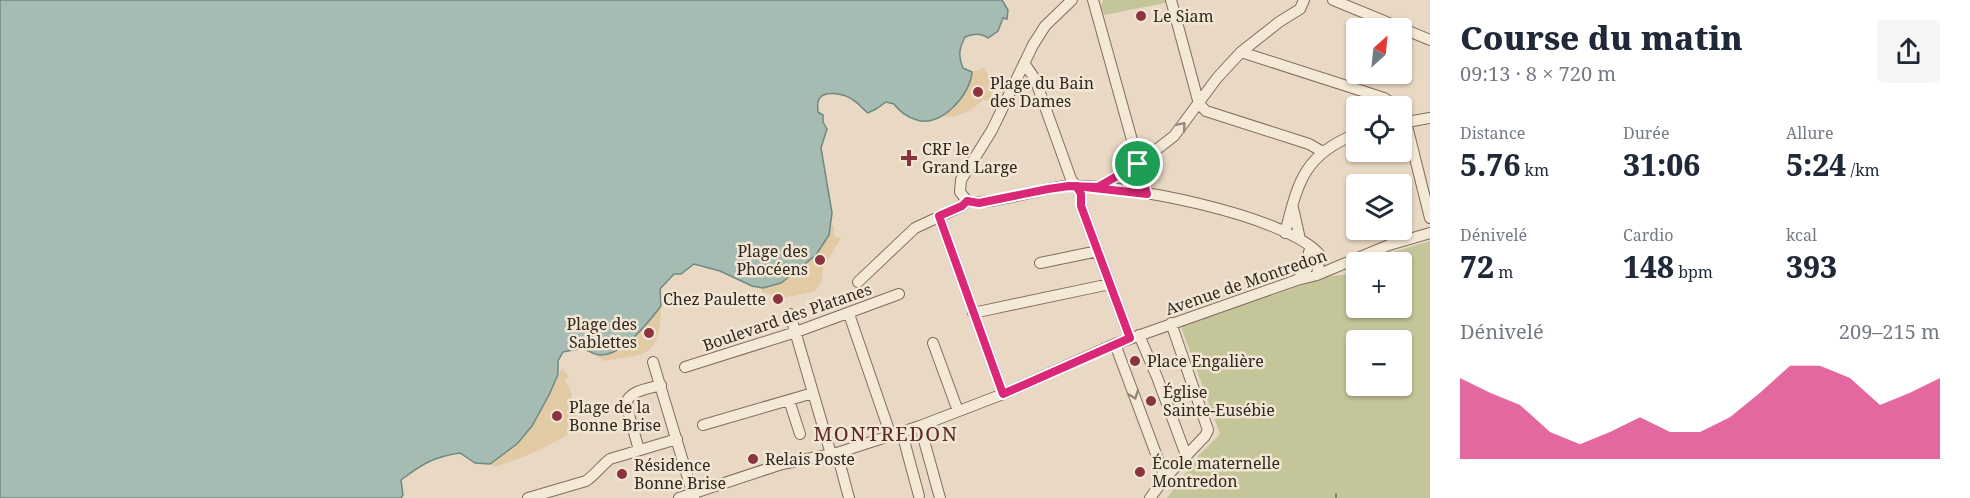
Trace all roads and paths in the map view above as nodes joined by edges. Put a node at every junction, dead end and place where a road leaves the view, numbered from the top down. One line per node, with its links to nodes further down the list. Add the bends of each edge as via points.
1 (1072, 0): 8 (street, via 1045,26)
2 (1093, 0): 16 (street)
3 (1171, 0): 10 (street)
4 (1304, 0): 7 (street, via 1300,9)
5 (1333, 0): 6 (street)
6 (1430, 40)
7 (1241, 52): 9 (street); 10 (street)
8 (1024, 63): 17 (street, via 1035,79); 20 (street, via 992,130 961,180 960,192)
9 (1378, 96)
10 (1199, 104): 14 (street, via 1206,111); 16 (street, one-way to 10, via 1174,136)
11 (1430, 118): 12 (street)
12 (1412, 119)
13 (1346, 139): 14 (street)
14 (1323, 152): 21 (street, via 1303,176)
15 (1412, 152): 23 (street)
16 (1138, 164): 18 (street); 19 (street)
17 (1076, 186): 18 (street); 20 (street, via 979,203); 27 (street)
18 (1098, 187): 19 (street)
19 (1147, 194): 24 (street, via 1213,207)
20 (967, 201): 22 (street)
21 (1293, 208): 24 (street); 26 (street)
22 (939, 216): 34 (street, via 915,228); 37 (street)
23 (1430, 218)
24 (1285, 233): 26 (street); 28 (street)
25 (1430, 233): 31 (street, Avenue de Montredon)
26 (1300, 239): 29 (street, via 1317,251)
27 (1098, 251): 30 (street); 35 (street)
28 (1309, 252): 29 (street); 33 (street, via 1308,267)
29 (1320, 259): 31 (street, via 1332,265); 32 (street)
30 (1040, 263)
31 (1343, 263): 32 (street, Avenue de Montredon)
32 (1317, 275): 33 (street, Avenue de Montredon)
33 (1298, 280): 40 (street, Avenue de Montredon)
34 (858, 282)
35 (1110, 284): 37 (street); 42 (street)
36 (899, 294): 41 (street, Boulevard des Platanes)
37 (973, 313): 49 (street)
38 (790, 314): 41 (street)
39 (850, 317): 56 (street)
40 (1171, 323): 42 (street, Avenue de Montredon); 60 (street, via 1208,430)
41 (796, 332): 46 (street, Boulevard des Platanes); 48 (street)
42 (1134, 336): 44 (street); 60 (street, via 1157,377)
43 (933, 343): 51 (street)
44 (1115, 344): 49 (street); 61 (street, one-way to 61)
45 (654, 362): 47 (street)
46 (685, 367)
47 (661, 385): 57 (street); 58 (street, via 626,399)
48 (813, 393): 50 (street); 59 (street)
49 (1003, 394): 51 (street)
50 (789, 400): 52 (street); 55 (street)
51 (958, 411): 53 (street)
52 (704, 425)
53 (921, 426): 54 (street); 67 (street)
54 (902, 433): 56 (street); 63 (street)
55 (800, 434)
56 (891, 436): 59 (street)
57 (676, 439): 58 (street); 62 (street)
58 (639, 450): 64 (street, via 610,459 586,481)
59 (834, 453): 62 (street, via 782,464); 66 (street)
60 (1186, 455): 61 (street)
61 (1165, 478): 68 (street)
62 (693, 496): 65 (street)
63 (919, 496)
64 (528, 498)
65 (679, 498)
66 (849, 498)
67 (940, 498)
68 (1150, 498)

